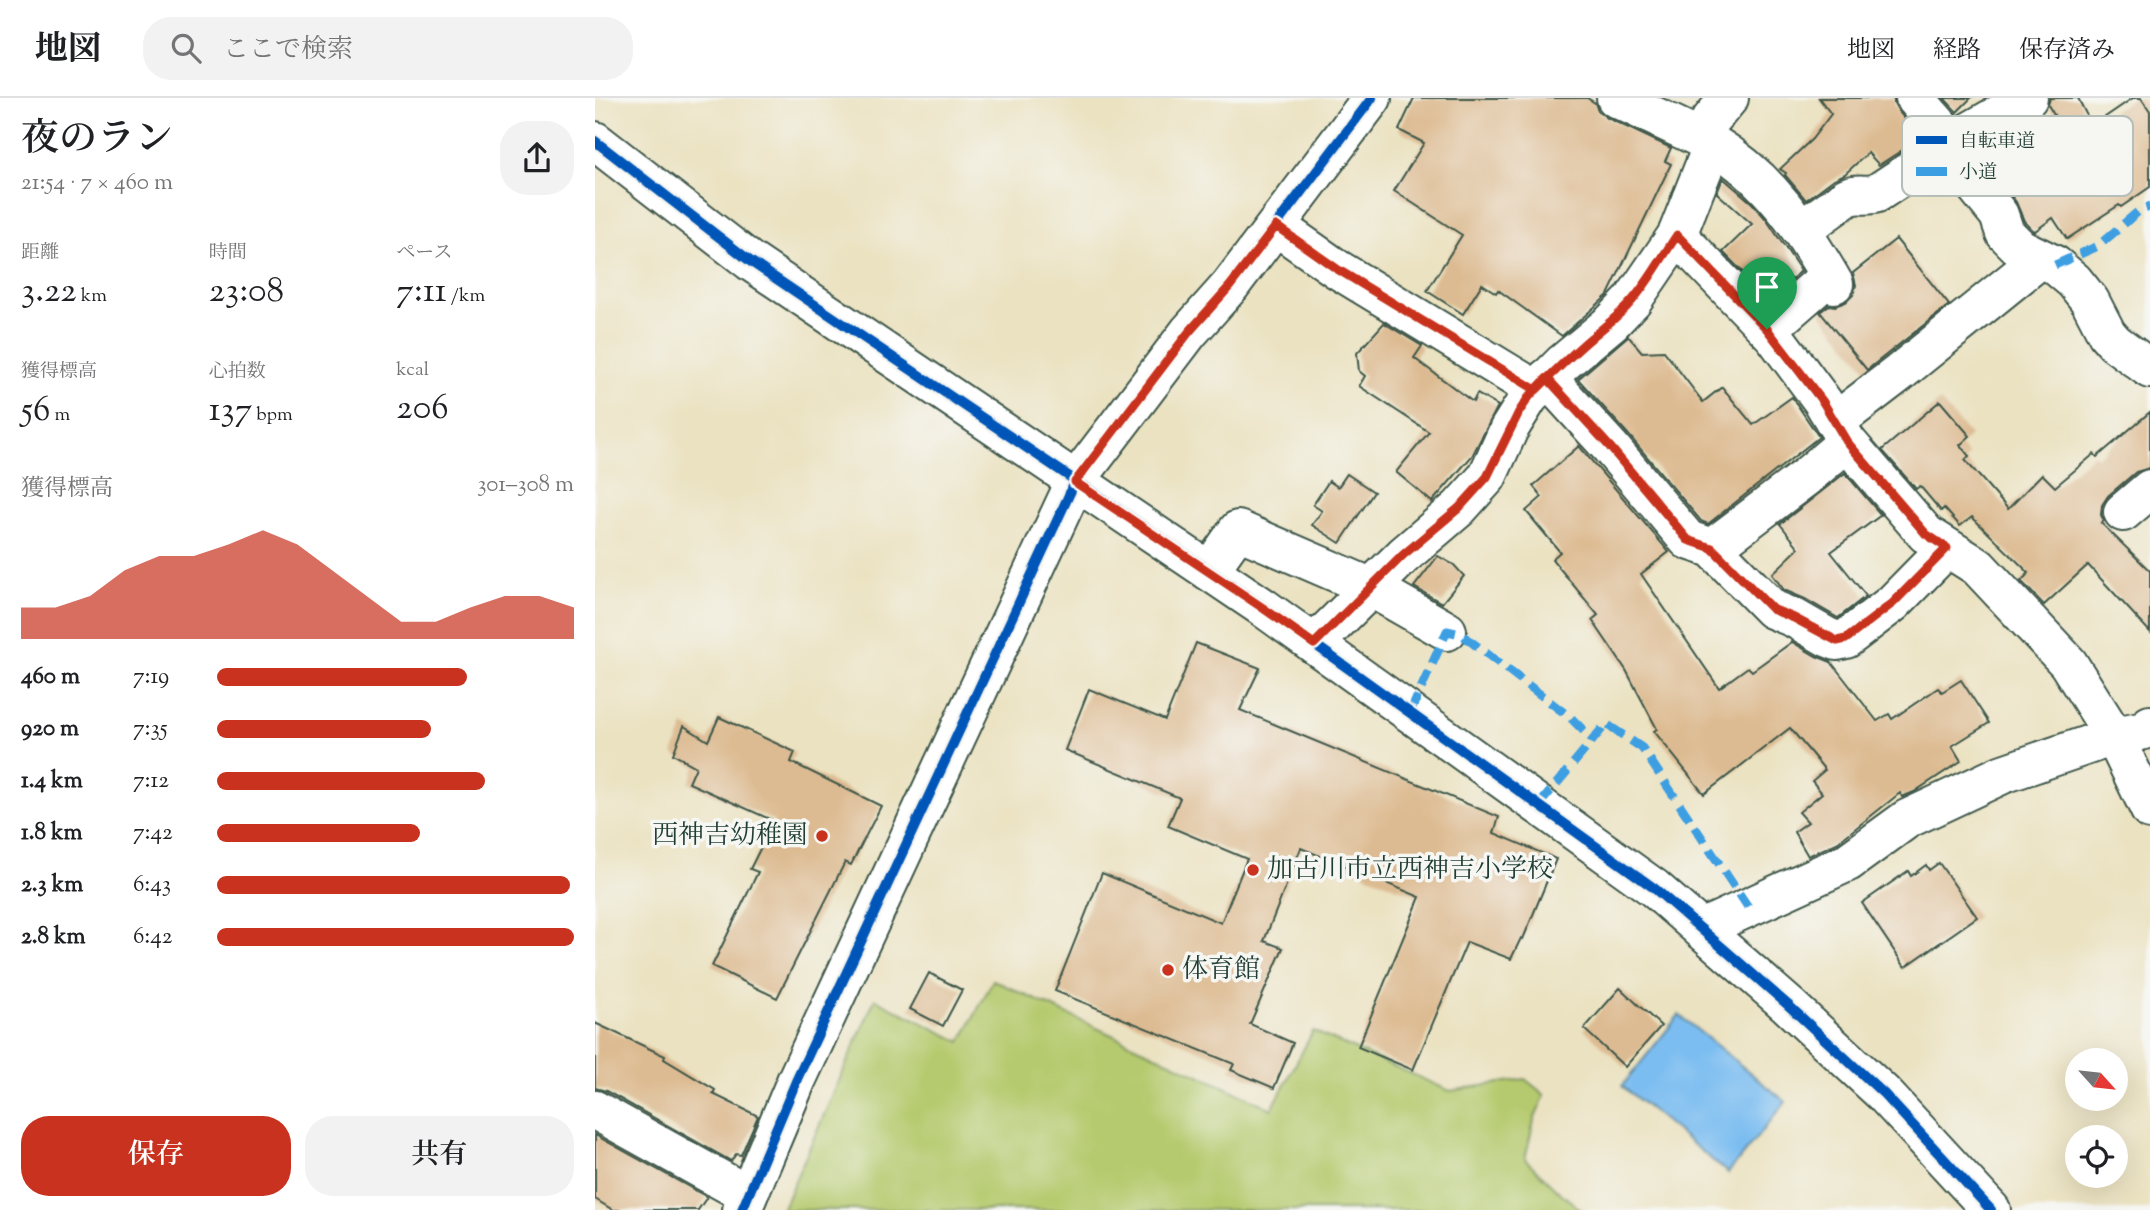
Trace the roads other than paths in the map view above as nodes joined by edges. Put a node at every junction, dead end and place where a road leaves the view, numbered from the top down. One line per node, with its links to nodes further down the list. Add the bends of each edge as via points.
1 (1372, 98): 12 (street)
2 (1616, 98): 9 (street)
3 (1728, 98): 9 (street, via 1710,121)
4 (1915, 98): 6 (street)
5 (2028, 98): 7 (street)
6 (1928, 116)
7 (1998, 116)
8 (595, 141): 20 (street, via 750,261)
9 (1707, 141): 13 (street, via 1738,160 1782,203); 14 (street)
10 (1902, 176): 13 (street, via 1872,195 1847,197)
11 (1985, 196): 15 (street, via 2005,233)
12 (1276, 226): 18 (street, via 1337,269); 20 (street)
13 (1801, 230): 16 (street, via 1832,280)
14 (1677, 235): 16 (street); 18 (street, via 1632,301)
15 (2040, 259): 17 (street, via 2074,281 2107,334); 19 (street, via 1899,373)
16 (1767, 329): 19 (street)
17 (2150, 369)
18 (1541, 384): 21 (street, via 1610,447 1688,540); 24 (street, via 1519,412 1487,477)
19 (1841, 432): 21 (street, via 1807,476); 22 (street, via 1926,534)
20 (1075, 482): 23 (street); 32 (street, via 803,1067)
21 (1712, 548): 22 (street, via 1772,609 1837,641 1893,603)
22 (1947, 548): 28 (street, via 1978,567 2068,663)
23 (1209, 571): 24 (street, via 1238,530); 26 (street)
24 (1370, 587): 25 (street); 26 (street)
25 (1447, 631)
26 (1314, 644): 30 (street, via 1654,888)
27 (2150, 725): 28 (street)
28 (2114, 736): 29 (street); 30 (street, via 2003,774 1907,819 1848,862)
29 (2150, 810)
30 (1701, 929): 33 (street, via 1884,1094)
31 (595, 1110): 32 (street)
32 (745, 1203)
33 (1991, 1210)

